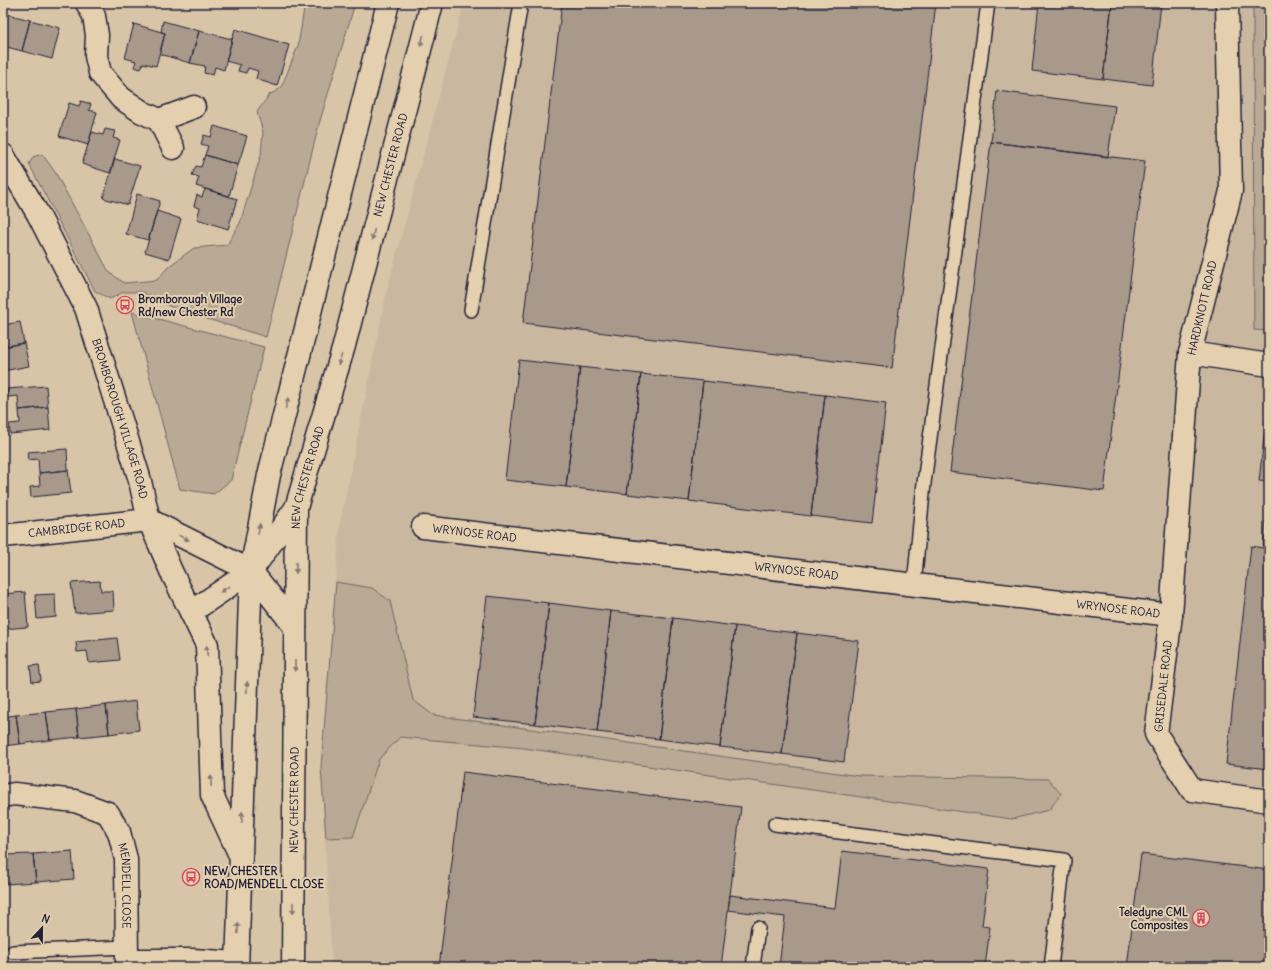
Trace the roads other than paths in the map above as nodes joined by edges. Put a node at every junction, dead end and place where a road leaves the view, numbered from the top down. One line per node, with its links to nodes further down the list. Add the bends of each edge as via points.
1 (87, 3): 9 (main road, via 94,16 97,35 96,56 100,72 121,98)
2 (388, 3): 10 (main road)
3 (396, 3): 10 (main road)
4 (432, 3): 16 (main road, NEW CHESTER ROAD, one-way to 16, via 344,346)
5 (521, 3): 13 (lane)
6 (988, 3): 21 (lane, via 924,483)
7 (1227, 3): 14 (main road, HARDKNOTT ROAD, via 1231,191)
8 (194, 108): 9 (main road)
9 (159, 120): 11 (main road)
10 (353, 141): 20 (main road, one-way to 10, via 269,475)
11 (173, 148)
12 (3, 154): 17 (main road, BROMBOROUGH VILLAGE ROAD, via 38,214 86,308 139,477)
13 (471, 310)
14 (1190, 354): 15 (main road); 23 (main road, HARDKNOTT ROAD)
15 (1269, 365)
16 (296, 508): 20 (main road); 24 (main road, NEW CHESTER ROAD, one-way to 24)
17 (149, 520): 19 (main road, CAMBRIDGE ROAD); 20 (main road, one-way to 20); 22 (main road, BROMBOROUGH VILLAGE ROAD, via 170,571)
18 (422, 527): 21 (main road, WRYNOSE ROAD)
19 (3, 536)
20 (251, 571): 22 (main road, one-way to 22); 24 (main road); 28 (main road, one-way to 20)
21 (914, 585): 23 (main road, WRYNOSE ROAD)
22 (191, 612): 28 (main road, BROMBOROUGH VILLAGE ROAD, one-way to 22, via 212,795 207,645)
23 (1171, 614): 26 (main road, GRISEDALE ROAD, via 1156,734 1192,790)
24 (295, 627): 33 (main road, NEW CHESTER ROAD, one-way to 33)
25 (3, 796): 30 (main road, MENDELL CLOSE, via 14,794 75,801 108,813 119,832 126,859)
26 (1269, 801)
27 (775, 824): 35 (lane, via 1064,860)
28 (241, 856): 32 (main road, one-way to 28)
29 (758, 928): 34 (lane)
30 (127, 947): 31 (lane); 32 (main road, MENDELL CLOSE, via 127,960 193,960)
31 (13, 952)
32 (237, 965)
33 (293, 967)
34 (753, 967)
35 (1051, 967)

